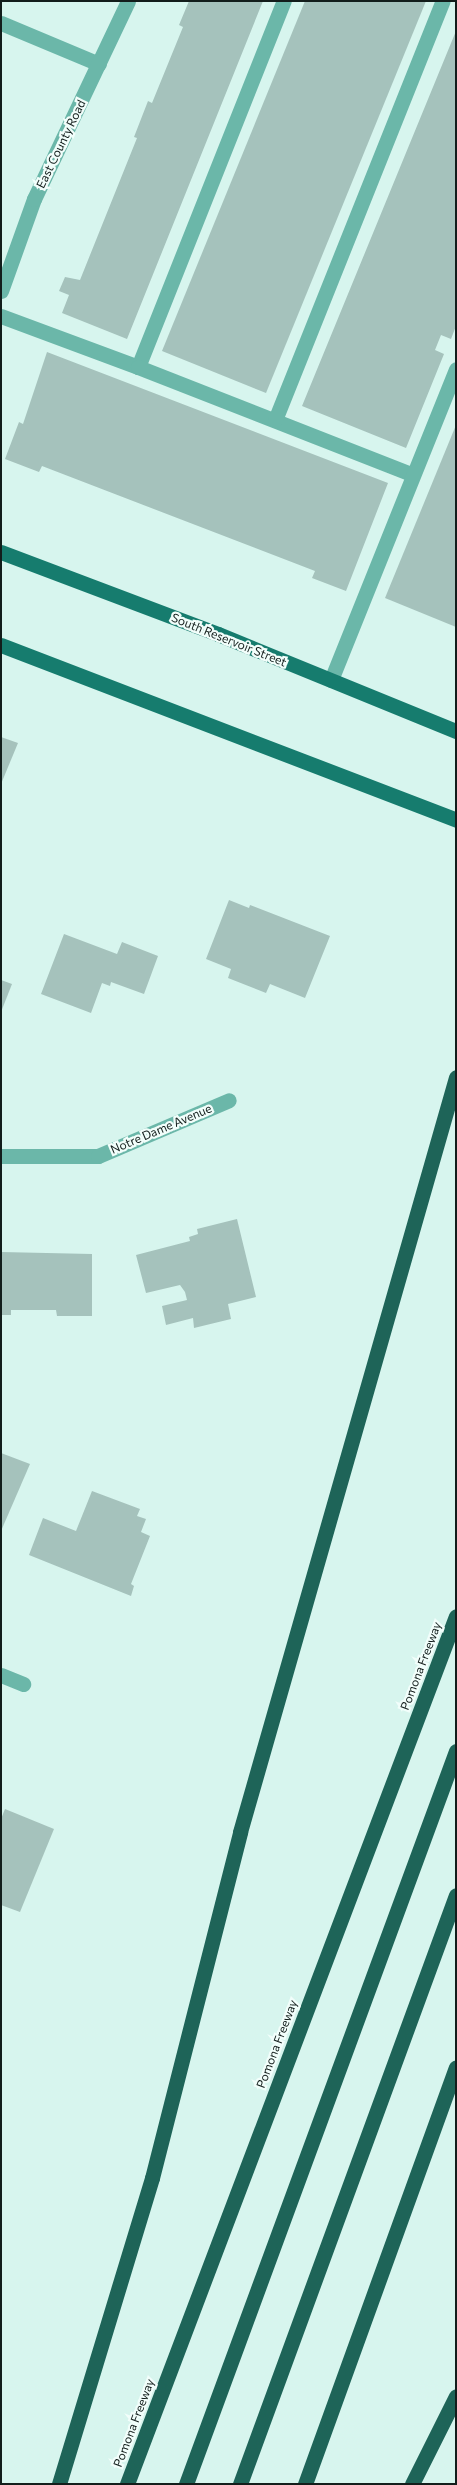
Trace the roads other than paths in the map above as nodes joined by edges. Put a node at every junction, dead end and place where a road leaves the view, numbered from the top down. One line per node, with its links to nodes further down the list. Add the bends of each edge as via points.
1 (128, 1): 5 (street, East County Road)
2 (284, 1): 9 (street)
3 (443, 1): 11 (street)
4 (1, 23): 5 (street)
5 (99, 64): 6 (street, East County Road)
6 (6, 261): 7 (street, East County Road)
7 (1, 290)
8 (1, 316): 9 (street)
9 (138, 367): 11 (street)
10 (456, 369): 12 (street)
11 (275, 420): 12 (street)
12 (413, 475): 15 (street)
13 (1, 552): 15 (main road, South Reservoir Street)
14 (1, 645): 17 (main road)
15 (331, 680): 16 (main road, South Reservoir Street)
16 (456, 731)
17 (456, 820)
18 (456, 1077): 28 (highway, via 240,1832 152,2178)
19 (229, 1100): 20 (street, Notre Dame Avenue, via 98,1156)
20 (1, 1156)
21 (456, 1616): 29 (highway, Pomona Freeway)
22 (1, 1675): 23 (street)
23 (23, 1684)
24 (456, 1751): 30 (highway)
25 (456, 1895): 31 (highway)
26 (456, 2068): 32 (highway)
27 (456, 2396): 33 (highway)
28 (59, 2484)
29 (127, 2484)
30 (186, 2484)
31 (240, 2484)
32 (305, 2484)
33 (412, 2484)

